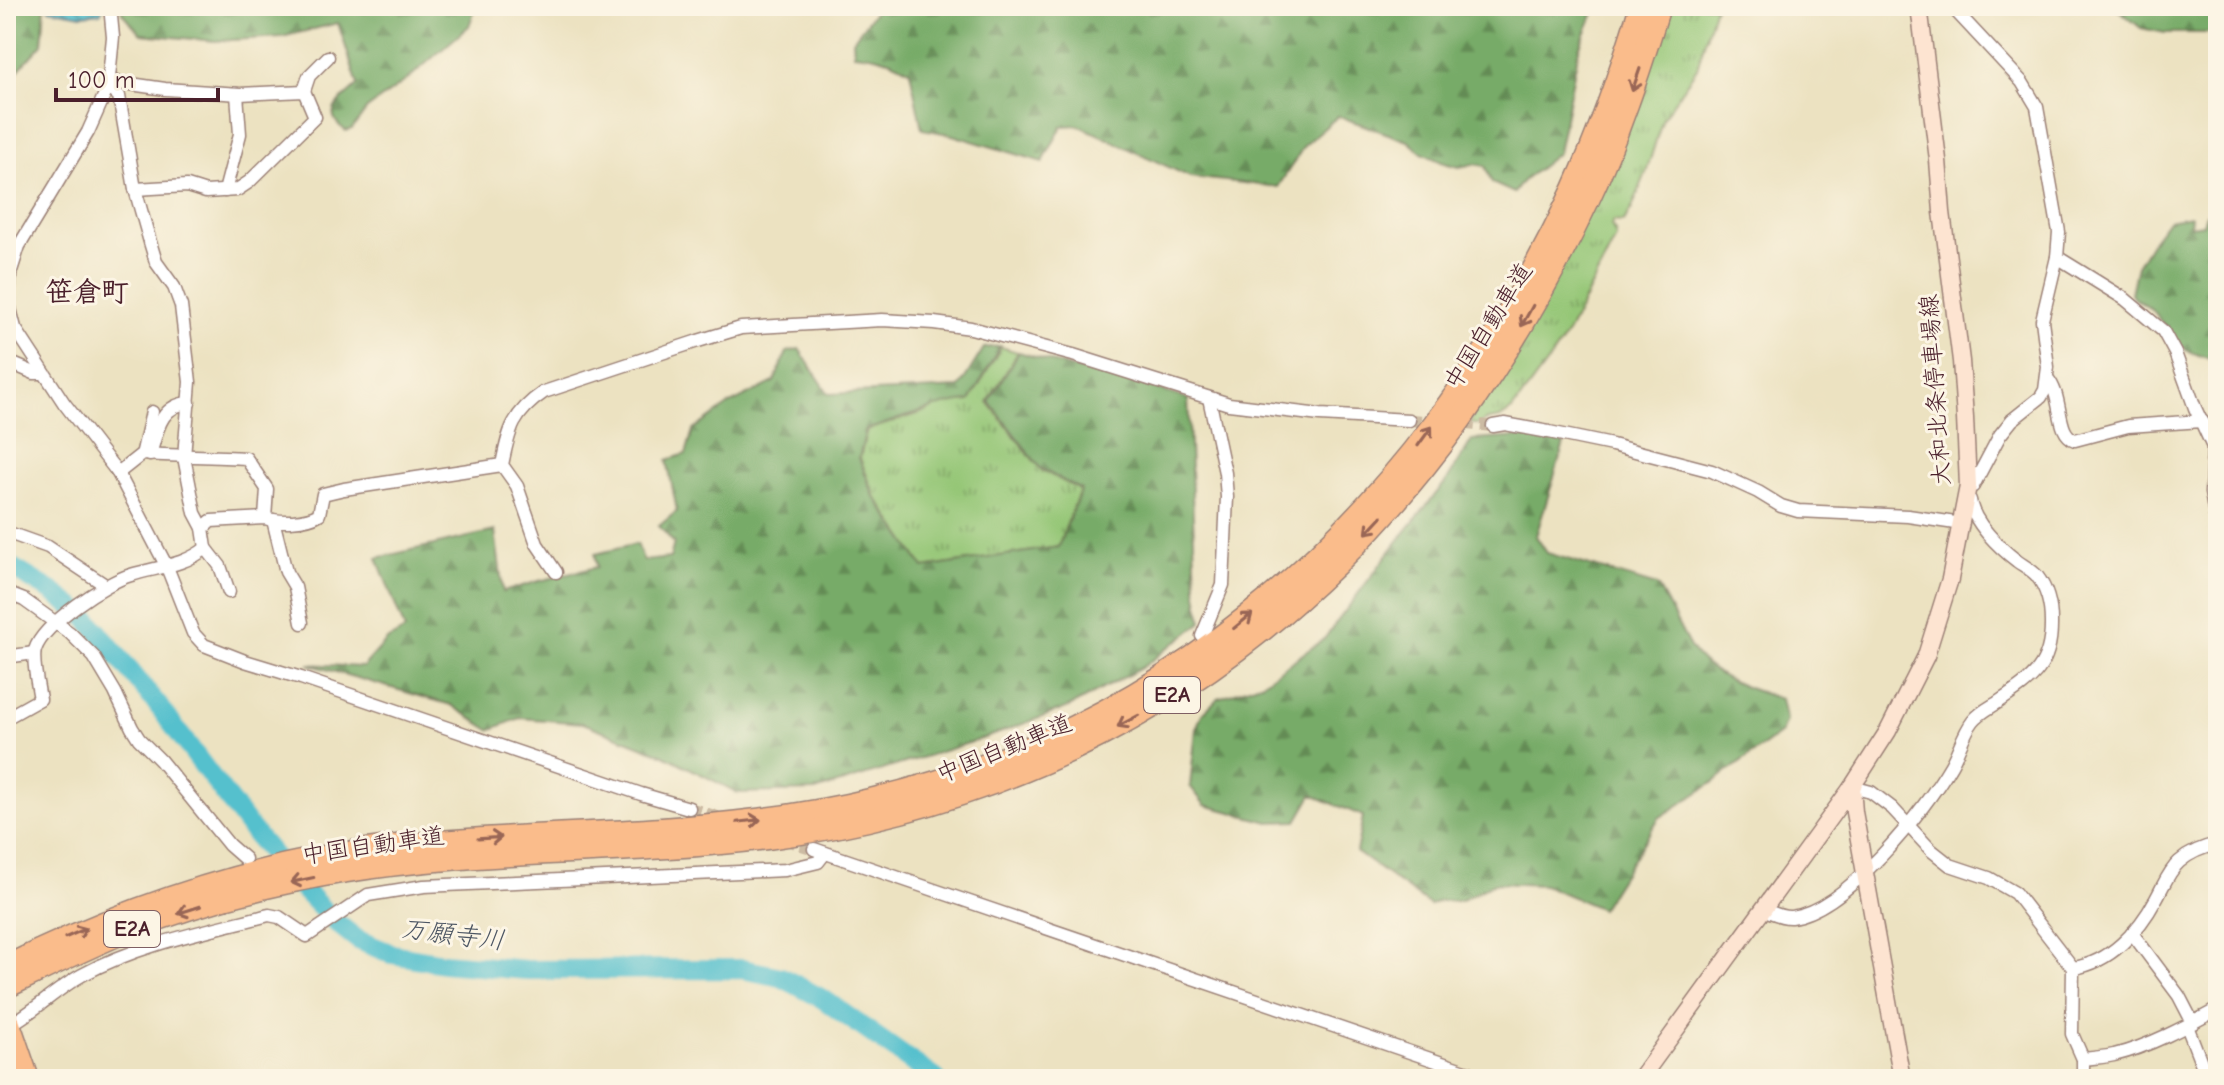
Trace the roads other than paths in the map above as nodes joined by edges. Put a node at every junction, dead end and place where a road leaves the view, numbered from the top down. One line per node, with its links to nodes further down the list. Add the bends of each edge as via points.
1 (110, 6): 7 (street)
2 (1641, 6): 48 (highway, 中国自動車道 / E2A, one-way to 2, via 394,846 758,820 884,797 971,770 1067,730 1179,667 1273,597 1330,545 1377,495 1464,383 1574,189)
3 (1659, 6): 48 (highway, 中国自動車道 / E2A, one-way to 48, via 1619,129 1589,199 1549,279 1480,392 1391,508 1342,559 1254,637 1189,684 1076,748 978,789 830,829 696,846)
4 (1919, 6): 26 (main road, 大和北条停車場線, via 1961,361)
5 (1951, 6): 12 (street, via 2022,82 2037,107 2057,213)
6 (328, 57): 8 (street, via 309,76)
7 (109, 84): 9 (street); 10 (street, via 119,96); 14 (street, via 88,132 19,246 10,274 15,328)
8 (304, 91): 9 (street); 11 (street, via 315,117 249,182)
9 (237, 94): 11 (street, via 240,134)
10 (135, 189): 11 (street, via 187,186); 17 (street, via 156,262 181,306)
11 (225, 191)
12 (2057, 257): 15 (street, via 2042,320); 20 (street, via 2125,299 2163,331)
13 (6, 361): 14 (street)
14 (43, 373): 25 (street)
15 (2047, 378): 20 (street, via 2055,386 2063,430 2070,439 2128,426); 26 (street, via 2041,397 2000,435)
16 (1209, 398): 19 (street, via 1247,407); 24 (street, via 971,328 882,320 741,328 544,392 516,419); 40 (street, via 1227,497 1223,585)
17 (189, 403): 22 (street, via 162,416); 23 (street)
18 (152, 412): 22 (street)
19 (1409, 420)
20 (2202, 421): 30 (street, via 2213,447 2211,493)
21 (1493, 426): 28 (street, via 1549,432 1712,471 1798,511)
22 (146, 454): 23 (street); 25 (street)
23 (184, 457): 27 (street, via 246,458 267,489); 29 (street)
24 (502, 465): 27 (street, via 344,489 323,494 319,514 311,519); 34 (street, via 517,486 537,544)
25 (118, 473): 33 (street)
26 (1968, 492): 28 (main road, 大和北条停車場線); 46 (street, via 1978,520 2044,586 2051,639 2031,680 1971,723 1951,765)
27 (269, 519): 29 (street, via 211,521); 39 (street, via 295,587)
28 (1962, 524): 44 (main road, 大和北条停車場線, via 1926,656)
29 (203, 528): 32 (street)
30 (2218, 531)
31 (6, 532): 35 (street, via 48,547)
32 (206, 548): 33 (street); 36 (street, via 220,566)
33 (167, 567): 35 (street, via 129,575); 45 (street, via 193,633 204,645)
34 (556, 572)
35 (102, 588): 38 (street)
36 (229, 592)
37 (6, 593): 38 (street)
38 (58, 620): 41 (street); 50 (street, via 94,657 139,739)
39 (302, 623)
40 (1202, 636)
41 (34, 653): 42 (street); 43 (street, via 40,699)
42 (6, 657)
43 (6, 718)
44 (1852, 787): 46 (street, via 1871,792); 49 (main road); 51 (main road, 大和北条停車場線)
45 (689, 808)
46 (1910, 825): 49 (street); 55 (street, via 1950,865 2015,893)
47 (2218, 844): 53 (street, via 2178,862)
48 (334, 864): 50 (highway, 中国自動車道 / E2A)
49 (1865, 871): 51 (street, via 1812,912 1788,918); 65 (main road)
50 (253, 874): 52 (highway, 中国自動車道 / E2A, one-way to 52, via 205,904); 54 (highway, 中国自動車道 / E2A, one-way to 50, via 127,912)
51 (1762, 909): 64 (main road, 大和北条停車場線)
52 (133, 928): 56 (highway, 中国自動車道 / E2A); 58 (highway, via 84,953)
53 (2132, 933): 55 (street, via 2095,964); 59 (street, via 2179,996)
54 (6, 967)
55 (2073, 968): 60 (street, via 2072,1034)
56 (6, 987)
57 (2218, 1009): 59 (street)
58 (8, 1016): 62 (main road); 63 (street, via 105,963 269,915 307,936 368,895 424,886 785,870 818,862 820,851)
59 (2190, 1024): 60 (street, via 2114,1055); 61 (street, via 2206,1075)
60 (2083, 1059): 66 (street)
61 (2218, 1076)
62 (30, 1079)
63 (1489, 1079)
64 (1640, 1079)
65 (1902, 1079)
66 (2083, 1079)

